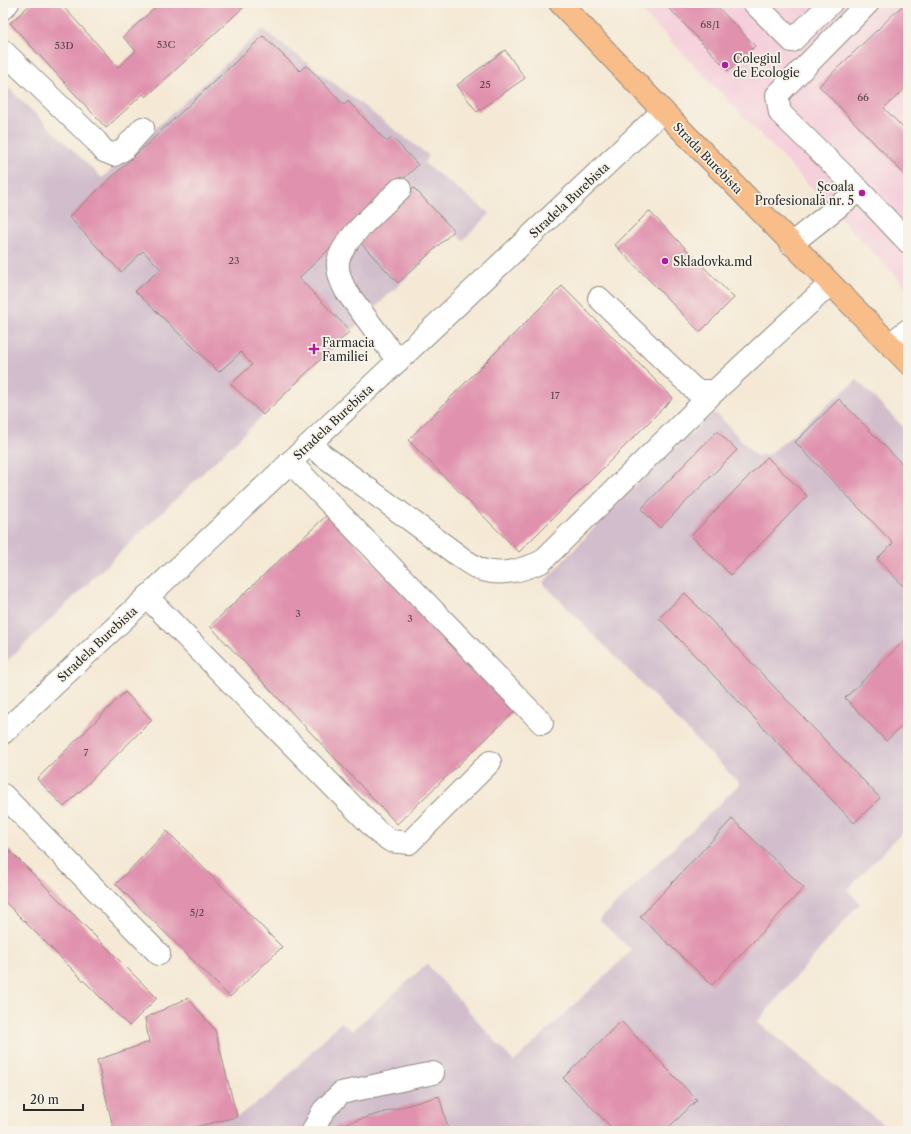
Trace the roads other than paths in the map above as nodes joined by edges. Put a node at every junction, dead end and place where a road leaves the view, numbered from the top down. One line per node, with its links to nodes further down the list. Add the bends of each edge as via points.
1 (8, 3): 6 (street)
2 (560, 3): 8 (main road, Strada Burebista)
3 (754, 3): 4 (street, via 792,41)
4 (831, 3)
5 (868, 3): 11 (street, via 777,95 780,113)
6 (3, 8)
7 (3, 51): 9 (street, via 104,151 114,155 124,149)
8 (663, 111): 13 (main road, Strada Burebista); 18 (street, Stradela Burebista)
9 (143, 128)
10 (400, 189): 18 (street, via 355,232 341,251 338,261 340,280 346,291)
11 (859, 190): 12 (street); 13 (street)
12 (908, 242)
13 (791, 244): 14 (main road, Strada Burebista)
14 (830, 284): 17 (main road, Strada Burebista); 20 (street)
15 (599, 298): 20 (street, via 696,391)
16 (908, 330): 17 (street)
17 (890, 344): 19 (main road, Strada Burebista)
18 (398, 361): 21 (street, Stradela Burebista)
19 (908, 364)
20 (715, 391): 21 (street, via 541,562 501,573 482,570 463,560)
21 (309, 445): 22 (street, Stradela Burebista)
22 (290, 462): 23 (street, Stradela Burebista); 24 (street)
23 (147, 597): 25 (street, Stradela Burebista); 26 (street, via 378,833 391,841 409,843)
24 (542, 722)
25 (3, 733)
26 (490, 762)
27 (3, 795): 28 (street)
28 (159, 954)
29 (433, 1073): 30 (street, via 341,1093 323,1111)
30 (313, 1131)

